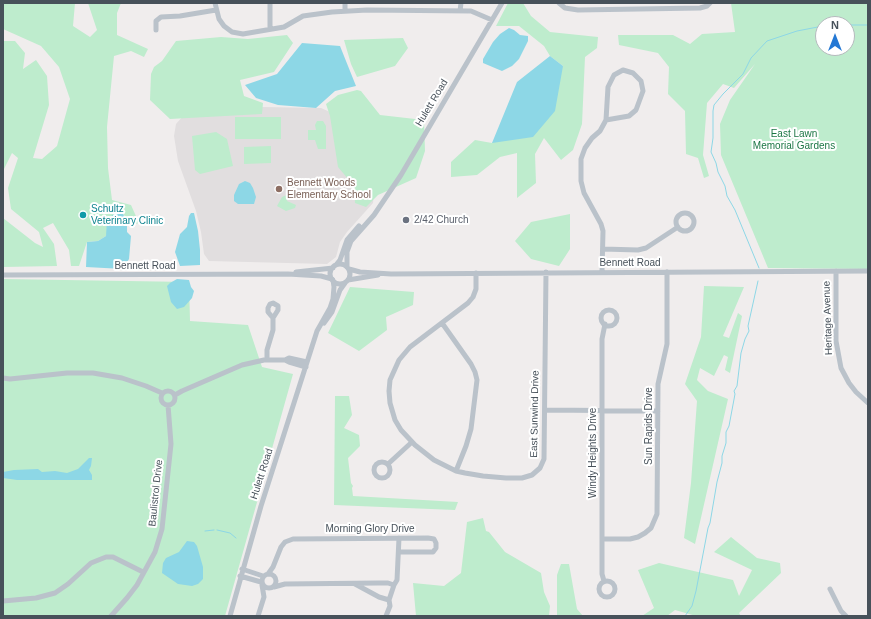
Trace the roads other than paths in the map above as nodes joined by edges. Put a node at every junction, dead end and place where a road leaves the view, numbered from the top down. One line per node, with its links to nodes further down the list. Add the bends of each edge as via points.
1 (215, 3): 11 (street)
2 (270, 3): 16 (street)
3 (345, 3): 13 (street)
4 (377, 3): 12 (street)
5 (461, 3): 14 (street)
6 (502, 3): 15 (street, Hulett Road)
7 (559, 3): 10 (street, via 569,10)
8 (655, 3): 10 (street)
9 (710, 3): 10 (street, via 700,8)
10 (655, 9)
11 (216, 10): 16 (street, via 218,19 232,32 246,34); 17 (street, via 161,17 156,21)
12 (378, 10): 13 (street); 14 (street)
13 (345, 11): 16 (street, via 303,16 284,27)
14 (460, 11): 15 (street, via 471,11)
15 (492, 20): 19 (street, Hulett Road)
16 (270, 29)
17 (156, 30)
18 (606, 120): 18 (street, via 608,87 614,75 623,70 633,73 640,81 643,91 636,110 628,116); 21 (street, via 585,148 581,159 581,181 584,193 602,224)
19 (377, 211): 22 (street, Hulett Road, via 351,234); 23 (street, Hulett Road, via 351,241 347,252)
20 (678, 227): 21 (street, via 646,248)
21 (603, 249): 27 (street)
22 (334, 266): 23 (street, via 341,264); 30 (street, Bennett Road); 33 (street, via 330,275)
23 (348, 268): 31 (street, Bennett Road, via 360,272); 34 (street, via 350,275)
24 (836, 271): 25 (street, Bennett Road); 28 (street, Bennett Road); 44 (street, Heritage Avenue, via 836,341 839,362 849,383)
25 (868, 271)
26 (546, 272): 27 (street, Bennett Road); 29 (street, Bennett Road); 46 (street, East Sunwind Drive)
27 (602, 272): 28 (street, Bennett Road)
28 (667, 272): 48 (street, Sun Rapids Drive, via 668,344 658,384)
29 (476, 273): 31 (street, Bennett Road); 36 (street, East Sunwind Drive, via 476,289 471,300)
30 (288, 274): 32 (street, Bennett Road); 33 (street, Bennett Road, via 321,276)
31 (391, 274): 34 (street, Bennett Road)
32 (3, 276)
33 (332, 280): 34 (street, via 337,283); 38 (street, Hulett Road, via 333,300)
34 (346, 281): 38 (street, Hulett Road, via 332,312)
35 (274, 318): 39 (street)
36 (442, 323): 49 (street, East Sunwind Drive, via 406,351 396,364 390,380 392,414); 51 (street, via 471,364 477,380 471,429)
37 (605, 324): 47 (street, Windy Heights Drive, via 602,339)
38 (315, 339): 40 (street, Hulett Road)
39 (268, 360): 40 (street, via 289,358); 43 (street, via 242,365)
40 (306, 365): 56 (street, Hulett Road)
41 (3, 378): 42 (street, via 93,373 122,378)
42 (162, 393): 43 (street, via 170,390); 45 (street, via 162,402)
43 (175, 395): 45 (street, via 174,402)
44 (868, 403)
45 (168, 405): 57 (street, Baulistrol Drive, via 170,444 162,529 155,552)
46 (545, 410): 47 (street); 51 (street, East Sunwind Drive, via 544,459 540,468 532,475 522,478 498,478)
47 (602, 410): 48 (street); 53 (street, Windy Heights Drive)
48 (658, 411): 53 (street, Sun Rapids Drive, via 658,511 655,521 648,531 638,537)
49 (412, 442): 50 (street); 51 (street, East Sunwind Drive, via 434,460)
50 (388, 464)
51 (456, 471)
52 (399, 538): 54 (street); 54 (street, Morning Glory Drive, via 430,538 435,540 436,546 433,552); 55 (street, Morning Glory Drive, via 293,539 281,547)
53 (602, 539): 61 (street, Windy Heights Drive)
54 (399, 552): 65 (street, via 397,580)
55 (274, 567): 58 (street, Morning Glory Drive); 60 (street, Morning Glory Drive)
56 (242, 570): 58 (street); 59 (street, Hulett Road)
57 (143, 572): 70 (street, via 114,558 102,558 55,593 36,598); 71 (street, Baulistrol Drive, via 127,598)
58 (266, 575): 60 (street); 62 (street)
59 (240, 576): 62 (street); 72 (street, Hulett Road)
60 (275, 578): 63 (street); 66 (street, via 276,583)
61 (604, 581)
62 (262, 583): 66 (street, via 267,588); 68 (street)
63 (285, 584): 64 (street); 66 (street)
64 (355, 584): 65 (street); 69 (street)
65 (394, 585): 69 (street)
66 (273, 587): 68 (street)
67 (830, 589): 75 (street)
68 (264, 597): 73 (street)
69 (388, 600): 74 (street, via 390,606)
70 (3, 601)
71 (111, 616)
72 (230, 616)
73 (258, 616)
74 (386, 616)
75 (846, 616)

